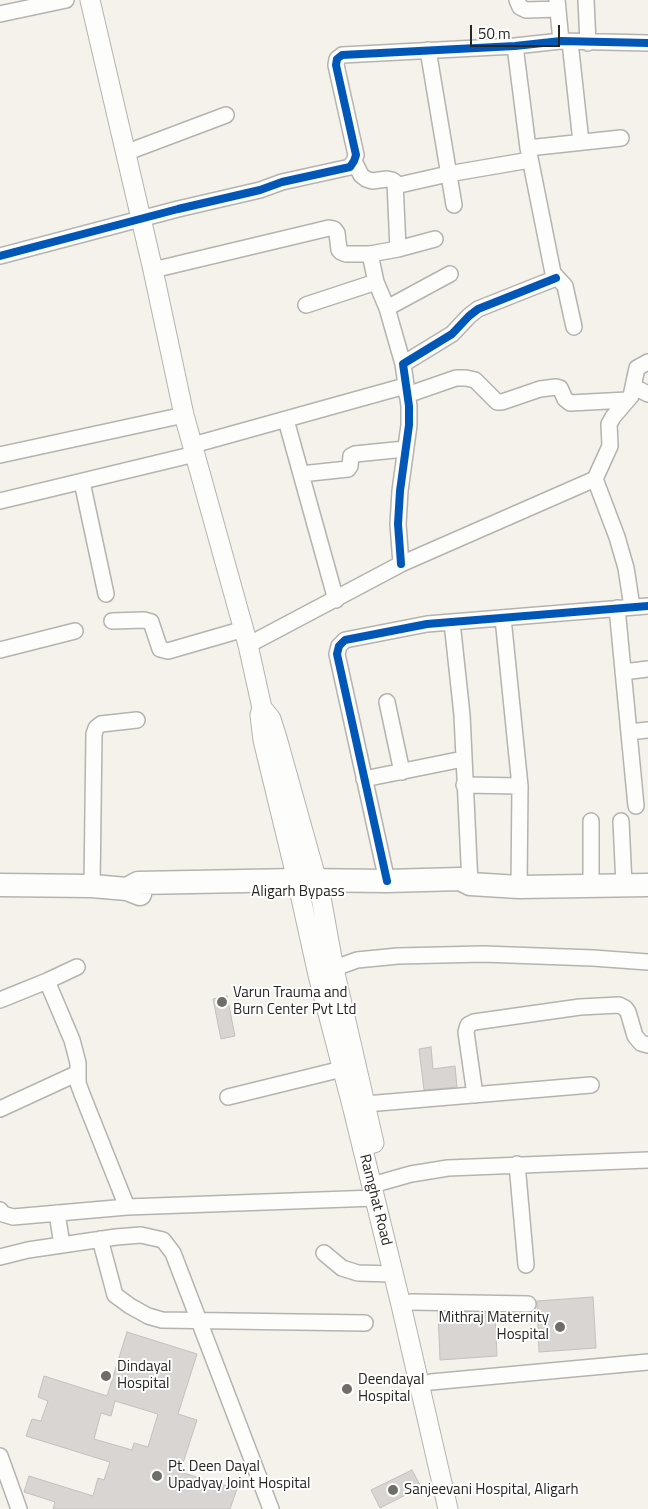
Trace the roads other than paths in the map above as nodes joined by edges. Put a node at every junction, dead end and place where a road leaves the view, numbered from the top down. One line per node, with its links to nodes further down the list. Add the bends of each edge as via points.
1 (66, 0): 6 (street)
2 (90, 0): 15 (main road, Ramghat Road)
3 (517, 0): 5 (street, via 520,8 526,10)
4 (586, 0): 8 (street)
5 (558, 5): 7 (street)
6 (0, 14)
7 (566, 42): 8 (street); 10 (street); 14 (street)
8 (588, 43): 9 (street)
9 (648, 44)
10 (515, 46): 11 (street); 16 (street)
11 (428, 50): 17 (street, via 342,54 337,59 356,154); 18 (street)
12 (226, 115): 15 (street)
13 (621, 138): 14 (street)
14 (581, 142): 16 (street)
15 (125, 153): 21 (main road, Ramghat Road)
16 (529, 154): 18 (street); 28 (street)
17 (354, 161): 19 (street, via 366,179 392,180); 21 (street, via 350,167)
18 (448, 174): 19 (street); 20 (street)
19 (396, 186): 23 (street)
20 (454, 205)
21 (141, 218): 25 (street); 26 (main road, Ramghat Road)
22 (435, 238): 23 (street)
23 (398, 249): 24 (street)
24 (370, 254): 26 (street, via 341,252 338,233 329,228); 29 (street)
25 (0, 256)
26 (152, 270): 37 (main road, Ramghat Road)
27 (450, 274): 31 (street)
28 (556, 278): 32 (street, via 566,286); 34 (street, via 478,309 452,334)
29 (376, 282): 30 (street); 31 (street)
30 (306, 305)
31 (387, 308): 34 (street)
32 (574, 327)
33 (648, 362): 36 (street, via 637,368 634,374)
34 (403, 364): 35 (street)
35 (406, 390): 36 (street, via 466,378 475,380 497,402 556,387 570,403); 38 (street); 39 (street, via 409,425)
36 (641, 393): 43 (street, via 609,424 610,446)
37 (184, 415): 40 (main road, Ramghat Road); 41 (street)
38 (286, 420): 40 (street); 42 (street)
39 (405, 449): 42 (street, via 355,454 351,456 348,469); 46 (street, via 398,524)
40 (194, 450): 44 (street); 56 (main road, Ramghat Road)
41 (0, 455)
42 (301, 474): 48 (street)
43 (595, 479): 46 (street); 50 (street, via 626,568)
44 (82, 482): 45 (street); 47 (street)
45 (0, 501)
46 (401, 564): 48 (street)
47 (106, 594)
48 (336, 600): 56 (street)
49 (648, 606): 50 (street)
50 (632, 607): 51 (street)
51 (616, 608): 52 (street); 59 (street)
52 (503, 618): 54 (street); 68 (street)
53 (112, 621): 56 (street, via 151,622 160,649 168,651)
54 (452, 622): 64 (street, via 462,715); 66 (street, via 345,640 339,646 337,654)
55 (75, 631): 57 (street)
56 (246, 637): 78 (main road, Ramghat Road, via 262,708 263,740)
57 (1, 646)
58 (648, 669): 59 (street)
59 (623, 672): 63 (street)
60 (387, 702): 65 (street)
61 (137, 720): 77 (street, via 101,724 94,734)
62 (648, 730): 63 (street)
63 (629, 732): 69 (street)
64 (463, 759): 65 (street); 67 (street)
65 (402, 772): 66 (street)
66 (364, 779): 72 (street)
67 (464, 785): 68 (street); 73 (street)
68 (520, 786): 80 (street)
69 (640, 799)
70 (591, 821): 79 (street)
71 (621, 821): 75 (street)
72 (388, 881): 73 (highway, Aligarh Bypass, via 460,879); 78 (highway, Aligarh Bypass)
73 (468, 884): 78 (highway, Aligarh Bypass, via 461,892); 80 (highway, Aligarh Bypass)
74 (0, 885): 77 (highway, Aligarh Bypass)
75 (624, 885): 76 (highway, Aligarh Bypass); 79 (highway, Aligarh Bypass)
76 (648, 885)
77 (92, 886): 78 (highway, Aligarh Bypass, via 127,889 138,883)
78 (308, 886): 83 (main road, Ramghat Road)
79 (591, 886): 80 (highway, Aligarh Bypass)
80 (519, 887)
81 (648, 962): 83 (street, via 483,954 426,955 356,960)
82 (76, 967): 84 (street)
83 (326, 972): 87 (main road, Ramghat Road); 92 (main road, Ramghat Road)
84 (48, 981): 85 (street); 88 (street, via 76,1052)
85 (0, 1000)
86 (648, 1044): 90 (street, via 641,1043 635,1036 628,1012 619,1005 580,1007 474,1022 468,1025 466,1032)
87 (342, 1069): 91 (street); 92 (main road, Ramghat Road)
88 (78, 1074): 93 (street); 97 (street, via 82,1094)
89 (591, 1085): 90 (street)
90 (475, 1095): 92 (street)
91 (228, 1097)
92 (359, 1104): 96 (main road, Ramghat Road)
93 (0, 1109)
94 (648, 1160): 95 (street)
95 (517, 1164): 96 (street, via 411,1174); 104 (street)
96 (376, 1189): 97 (street); 105 (main road, Ramghat Road); 106 (main road, Ramghat Road)
97 (127, 1207): 99 (street)
98 (0, 1210): 99 (street, via 13,1217)
99 (57, 1213): 101 (street)
100 (100, 1239): 101 (street); 108 (street, via 115,1295 148,1316 162,1320); 108 (street, via 141,1235 162,1240 173,1253)
101 (62, 1245): 103 (street)
102 (324, 1253): 105 (street, via 342,1268 358,1274)
103 (0, 1257)
104 (526, 1265)
105 (393, 1274): 115 (main road, Ramghat Road)
106 (411, 1302): 107 (street); 111 (main road, Ramghat Road)
107 (528, 1304)
108 (199, 1320): 109 (street); 114 (street)
109 (364, 1323)
110 (648, 1362): 111 (street)
111 (431, 1382): 116 (main road, Ramghat Road)
112 (0, 1456): 113 (street)
113 (19, 1509)
114 (271, 1509)
115 (448, 1509)
116 (461, 1509)

